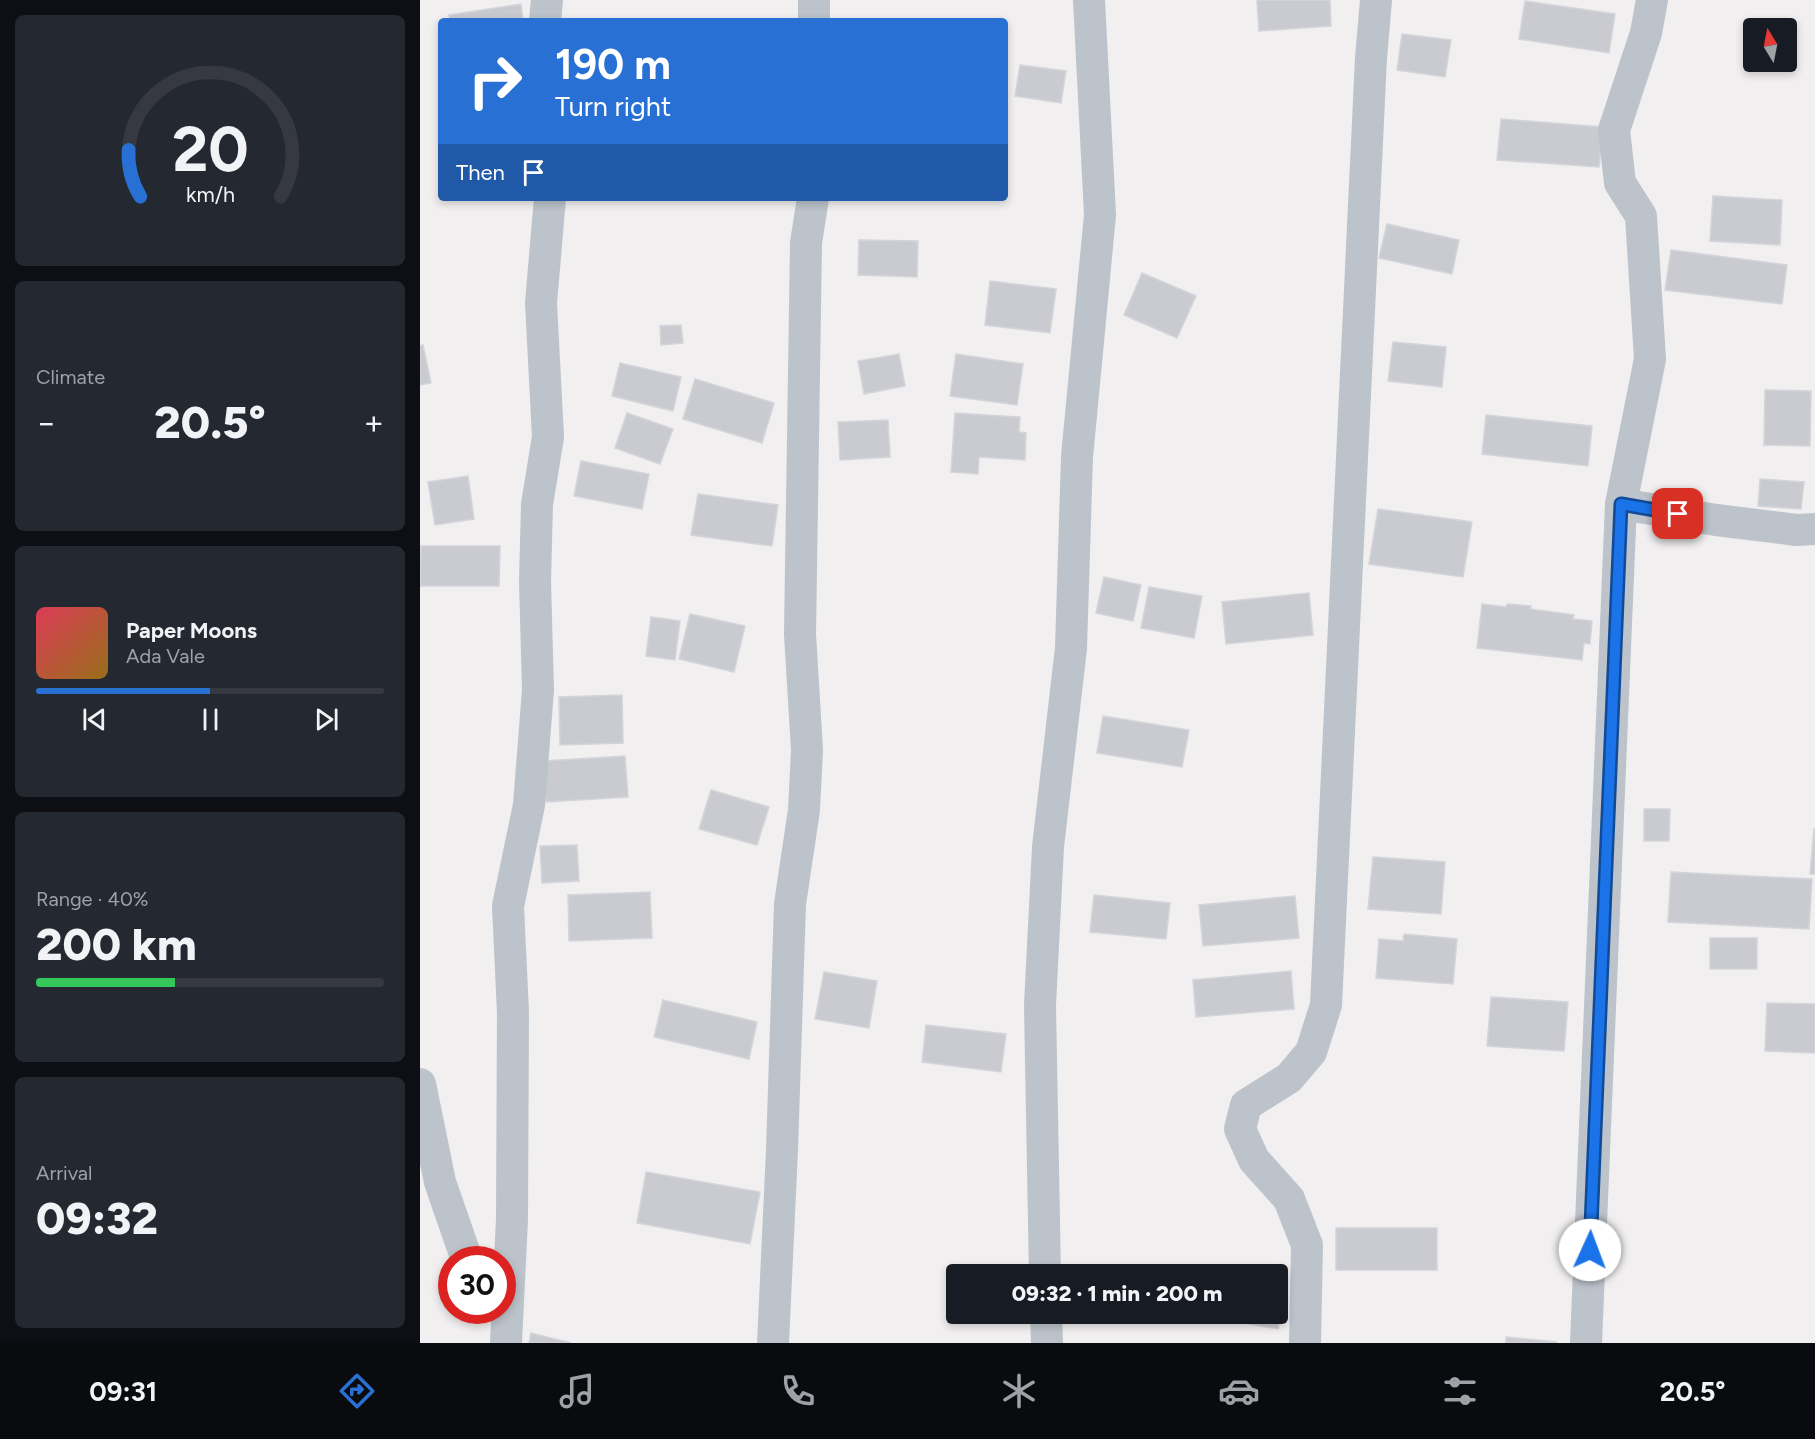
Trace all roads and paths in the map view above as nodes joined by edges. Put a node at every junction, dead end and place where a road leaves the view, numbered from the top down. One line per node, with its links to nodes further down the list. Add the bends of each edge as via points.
1 (547, 0): 6 (street)
2 (814, 0): 7 (street)
3 (1089, 0): 14 (street, via 1100,215 1077,457 1071,648 1048,847 1040,1005)
4 (1376, 0): 19 (street, via 1326,1005 1311,1052 1289,1078 1246,1105 1240,1129 1254,1160 1289,1199 1307,1245)
5 (1652, 0): 10 (street, via 1646,33 1614,130 1620,183 1641,216 1650,359)
6 (545, 18)
7 (814, 18)
8 (549, 201): 16 (street, via 541,303 548,437 537,504 538,690 530,805 508,906 513,1024 512,1219)
9 (813, 201): 17 (street, via 807,243 800,634 807,750 804,810 790,904)
10 (1621, 504): 11 (street, via 1716,520); 20 (street)
11 (1815, 529)
12 (420, 1084): 13 (street, via 440,1182)
13 (462, 1246)
14 (1046, 1264)
15 (1046, 1324): 18 (street)
16 (502, 1330)
17 (773, 1343)
18 (1047, 1343)
19 (1305, 1343)
20 (1587, 1343)

